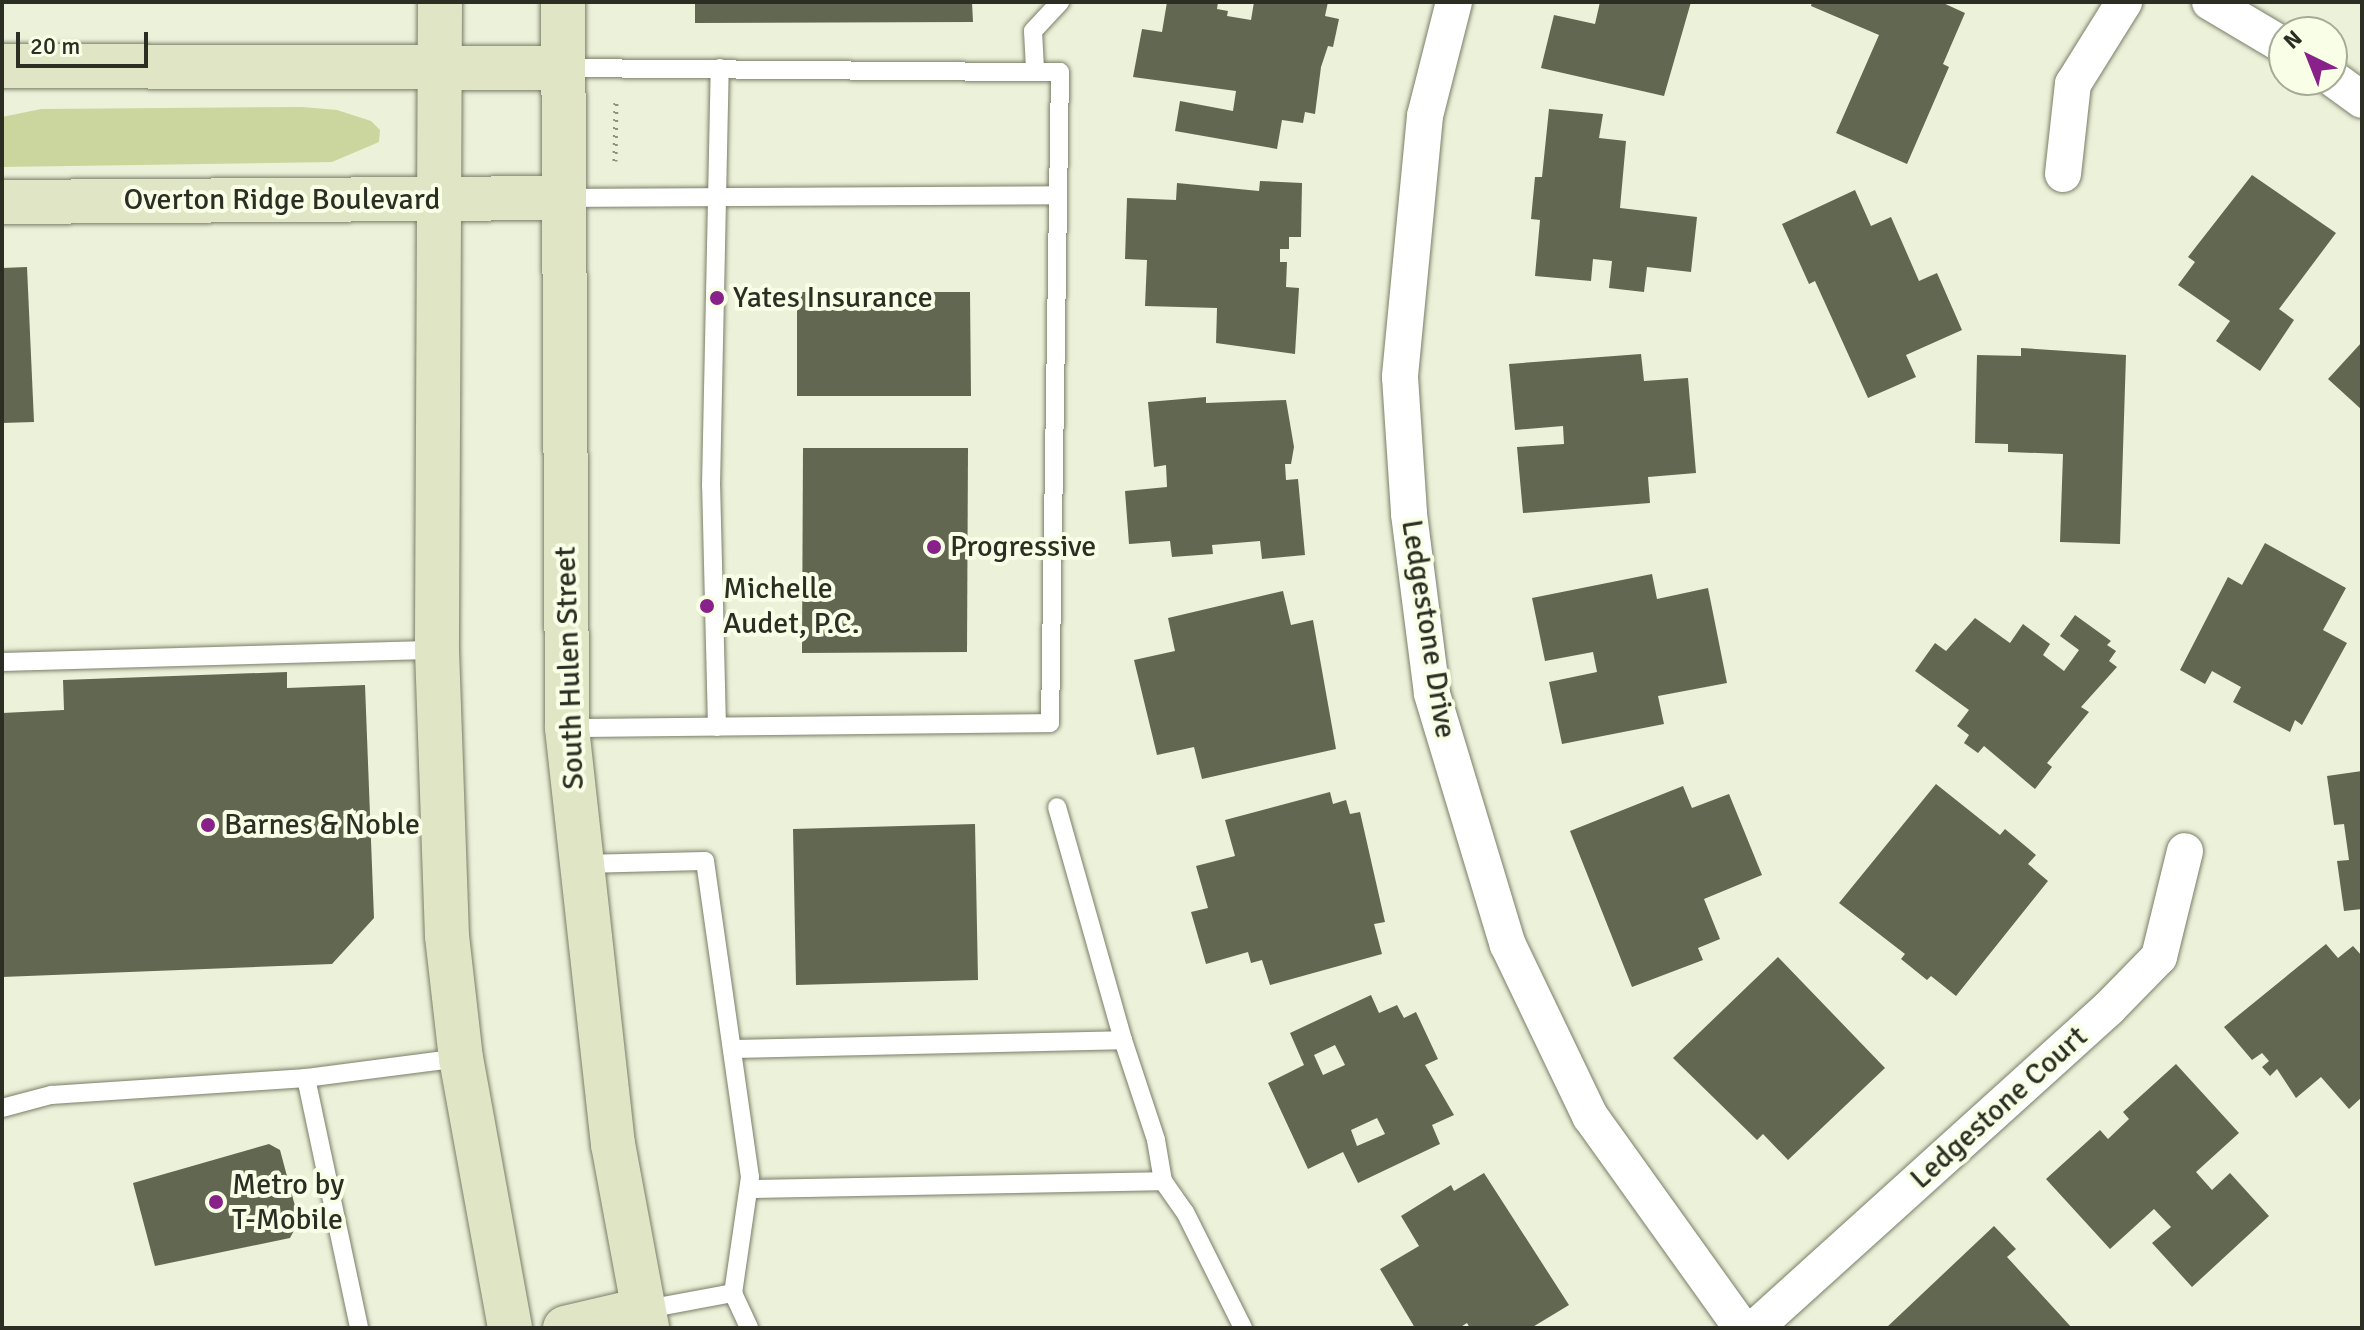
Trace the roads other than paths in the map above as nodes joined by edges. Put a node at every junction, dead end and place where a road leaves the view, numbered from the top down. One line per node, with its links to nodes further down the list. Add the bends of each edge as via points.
1 (440, 2): 8 (main road)
2 (563, 2): 10 (main road, South Hulen Street)
3 (1060, 2): 12 (lane, via 1033,31)
4 (1454, 2): 40 (street, Ledgestone Drive, via 1425,116 1400,377 1409,514 1432,694 1508,945 1590,1116)
5 (2124, 2): 13 (street, via 2073,84)
6 (2210, 2): 7 (street)
7 (2268, 36)
8 (441, 65): 9 (main road); 10 (main road); 17 (main road)
9 (2, 66)
10 (563, 68): 11 (lane); 16 (main road, South Hulen Street)
11 (720, 68): 12 (lane); 15 (lane)
12 (1035, 69): 14 (lane, via 1060,72)
13 (2063, 174)
14 (1057, 195): 15 (lane); 21 (lane, via 1050,723)
15 (716, 197): 16 (lane); 21 (lane, via 711,486)
16 (563, 198): 17 (main road, Overton Ridge Boulevard); 22 (main road, South Hulen Street)
17 (441, 200): 18 (main road, Overton Ridge Boulevard); 19 (main road)
18 (2, 202)
19 (437, 650): 20 (lane); 28 (main road, via 447,936)
20 (2, 662)
21 (717, 727): 22 (lane)
22 (567, 728): 25 (main road, South Hulen Street)
23 (1057, 807): 26 (lane)
24 (2185, 851): 41 (street, Ledgestone Court, via 2159,957)
25 (580, 864): 27 (lane, via 705,861); 34 (main road, South Hulen Street, via 613,1144)
26 (1123, 1040): 27 (lane); 31 (lane, via 1156,1140)
27 (732, 1049): 32 (lane)
28 (461, 1058): 29 (lane); 36 (main road)
29 (306, 1078): 30 (lane, via 51,1095); 35 (lane)
30 (2, 1108)
31 (1163, 1181): 32 (lane); 39 (lane, via 1185,1212)
32 (749, 1189): 33 (lane)
33 (733, 1293): 34 (lane); 38 (lane)
34 (645, 1319): 37 (main road)
35 (359, 1328)
36 (510, 1328)
37 (565, 1328)
38 (749, 1328)
39 (1243, 1328)
40 (1742, 1328)
41 (1755, 1328)

